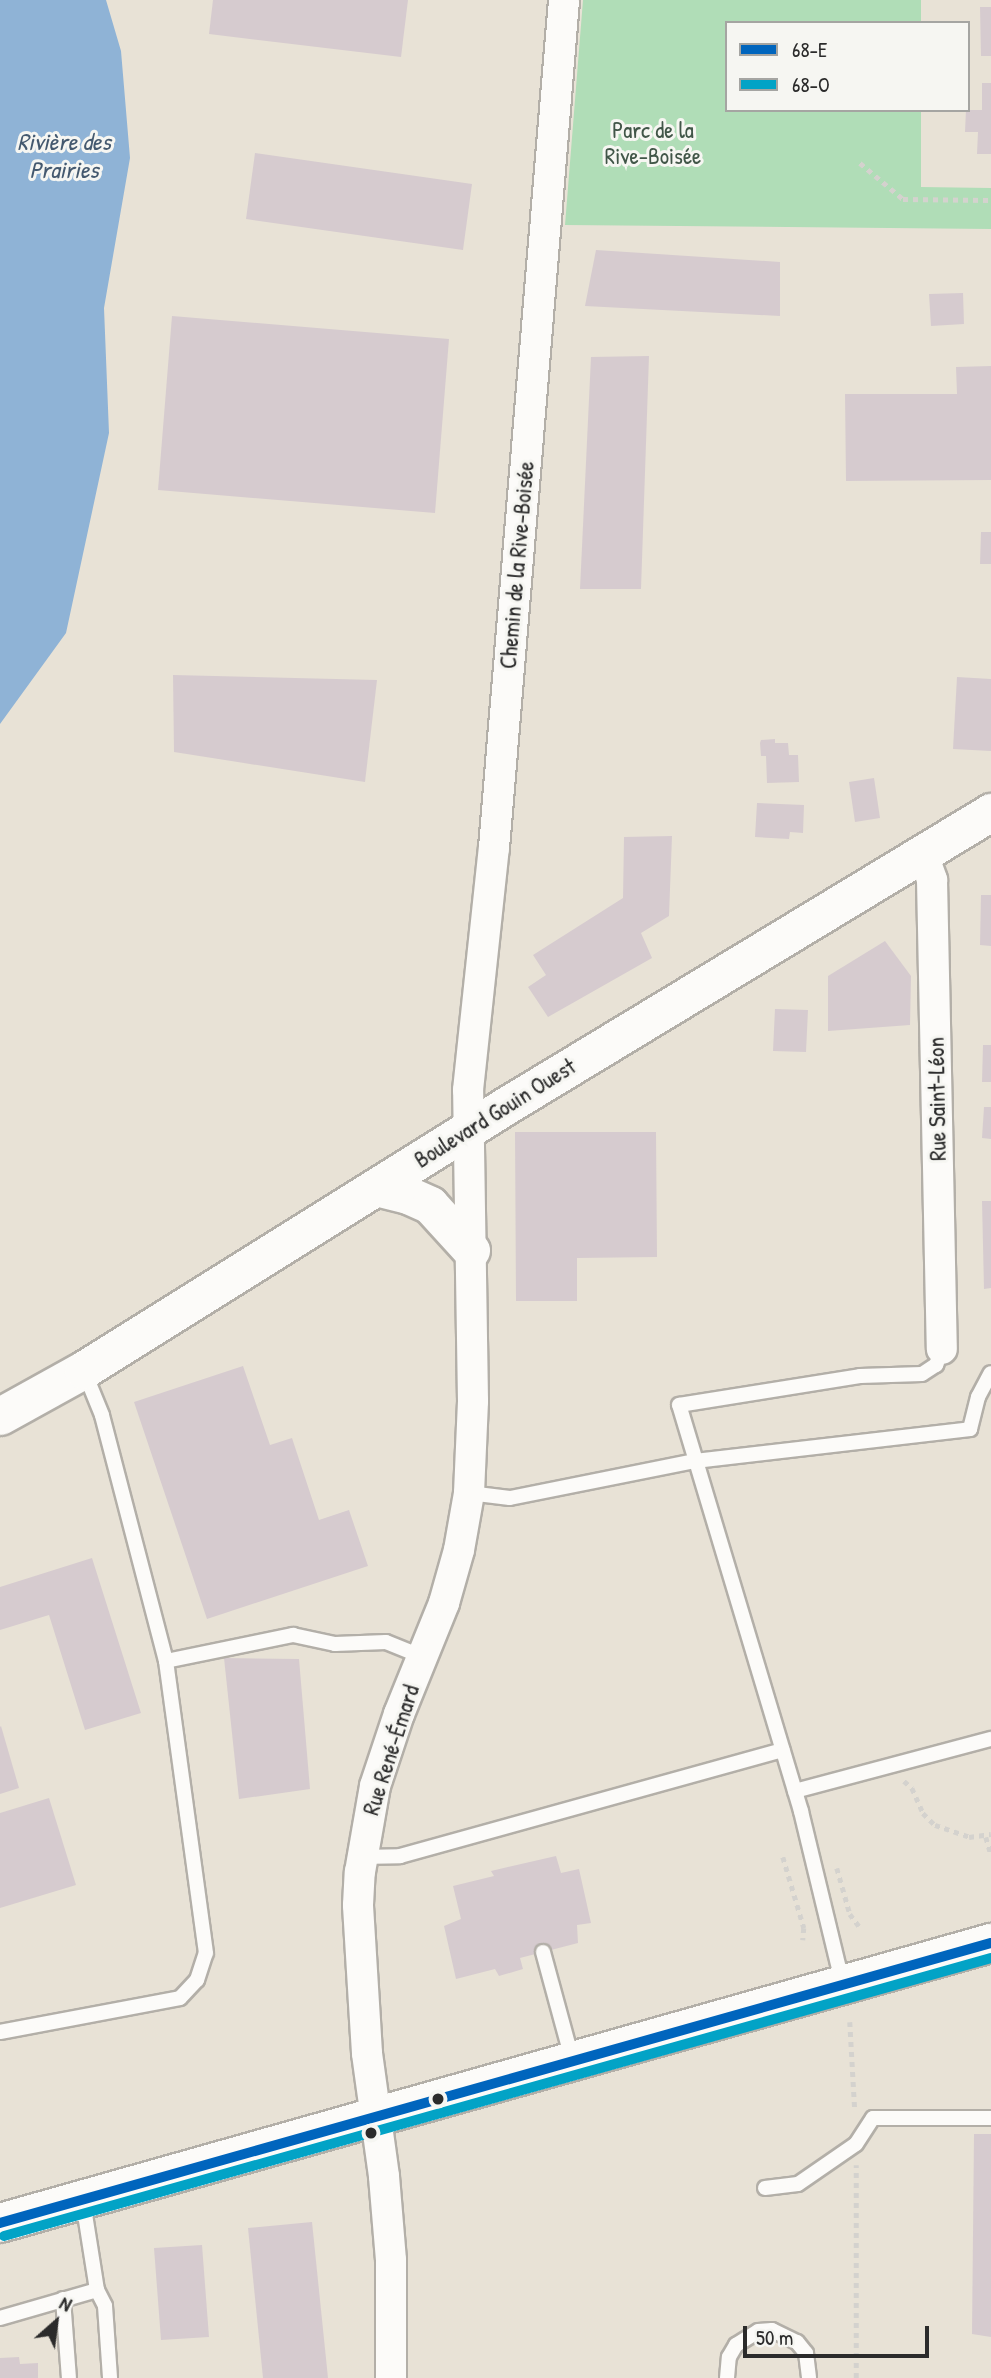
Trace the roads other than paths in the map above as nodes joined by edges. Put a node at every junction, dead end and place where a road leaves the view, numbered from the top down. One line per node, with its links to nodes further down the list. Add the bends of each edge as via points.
1 (564, 0): 4 (street, Chemin de la Rive-Boisée, via 494,848 473,1031)
2 (991, 812): 3 (street, Boulevard Gouin Ouest)
3 (922, 852): 4 (street, Boulevard Gouin Ouest); 7 (street, Rue Saint-Léon, via 932,880)
4 (469, 1129): 5 (street, Boulevard Gouin Ouest); 6 (street, Rue René-Émard)
5 (376, 1187): 6 (street, via 430,1205); 8 (street, Boulevard Gouin Ouest)
6 (471, 1250): 12 (street, Rue René-Émard)
7 (942, 1349): 11 (lane, via 936,1365 922,1374 860,1376 678,1405)
8 (83, 1370): 10 (street, Boulevard Gouin Ouest); 14 (lane, via 102,1415)
9 (991, 1373): 11 (lane, via 978,1397 970,1429)
10 (0, 1416)
11 (695, 1461): 12 (lane, via 510,1498); 16 (lane)
12 (469, 1493): 13 (street, Rue René-Émard, via 450,1586)
13 (423, 1657): 14 (lane, via 386,1642 335,1644 293,1635); 18 (street, Rue René-Émard, via 375,1786)
14 (166, 1661): 22 (lane, via 205,1953 197,1980 180,1998)
15 (991, 1740): 17 (lane)
16 (783, 1750): 17 (lane); 18 (lane, via 400,1856)
17 (795, 1791): 21 (lane)
18 (361, 1857): 24 (street, Rue René-Émard, via 360,1956)
19 (991, 1942): 21 (main road)
20 (543, 1952): 23 (lane)
21 (847, 2004): 23 (main road)
22 (0, 2032)
23 (573, 2062): 24 (main road)
24 (377, 2117): 27 (main road); 34 (street, Rue René-Émard, via 392,2279)
25 (991, 2118): 26 (lane, via 873,2119 856,2144 798,2184)
26 (765, 2188)
27 (82, 2200): 28 (main road); 29 (lane)
28 (0, 2223)
29 (97, 2290): 30 (lane); 33 (lane, via 105,2306)
30 (63, 2299): 31 (lane); 32 (lane)
31 (0, 2318)
32 (69, 2378)
33 (110, 2378)
34 (391, 2378)
35 (727, 2378): 36 (lane, via 729,2357 736,2345 746,2336 772,2330 797,2342 806,2353)
36 (809, 2378)

